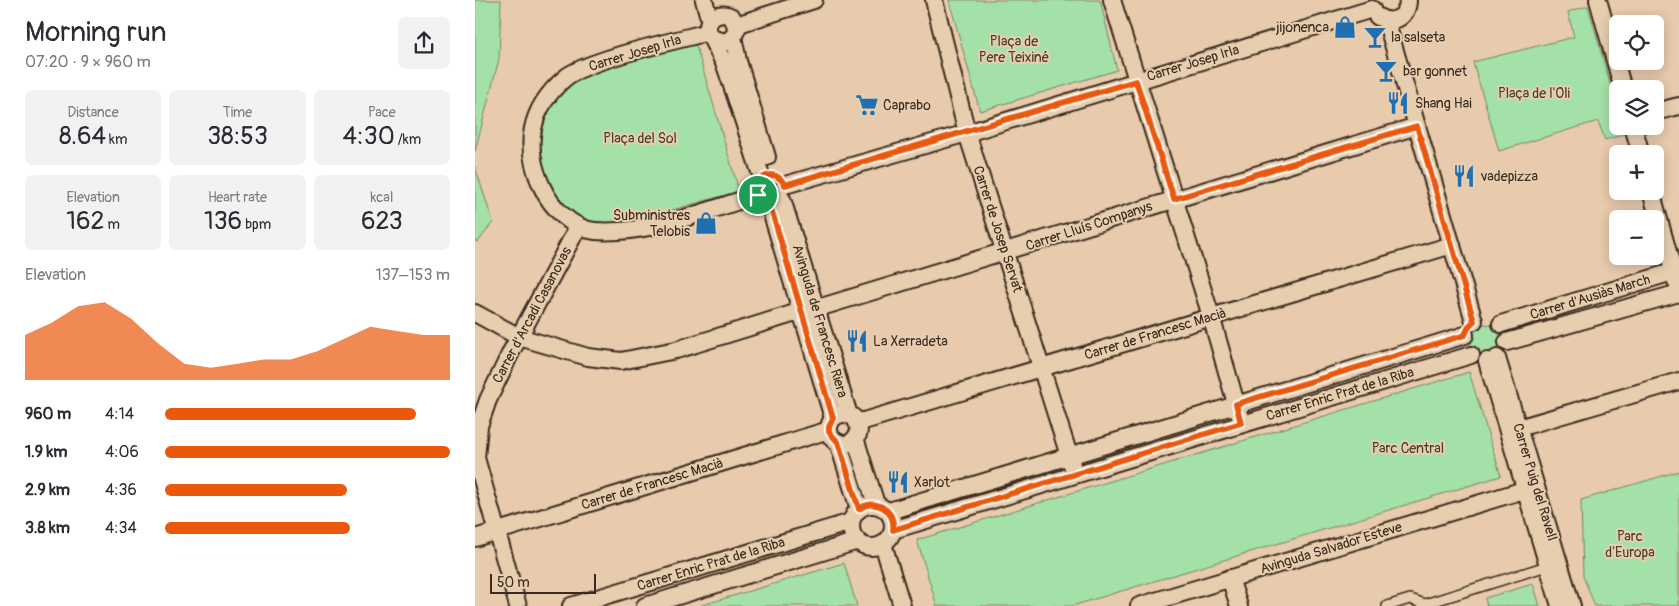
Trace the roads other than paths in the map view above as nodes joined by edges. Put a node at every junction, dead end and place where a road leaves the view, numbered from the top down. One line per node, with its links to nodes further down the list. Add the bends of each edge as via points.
1 (704, 0): 9 (street, Avinguda de Francesc Riera)
2 (814, 0): 10 (street, Carrer Josep Irla)
3 (934, 0): 16 (street, Carrer de Josep Servat)
4 (1112, 0): 12 (street)
5 (1408, 0): 8 (street, via 1405,13)
6 (1597, 0): 11 (street)
7 (1372, 4): 8 (street, via 1378,16); 12 (street, Carrer Josep Irla)
8 (1391, 20): 15 (street); 28 (street)
9 (715, 21): 10 (street, via 732,17); 10 (street, Carrer Josep Irla, via 722,42); 17 (street, Avinguda de Francesc Riera, via 726,66); 20 (street, Carrer Josep Irla, via 565,78 543,103 530,133 535,172 548,202)
10 (735, 31): 17 (street, Avinguda de Francesc Riera, via 738,61)
11 (1620, 80)
12 (1136, 81): 16 (street, Carrer Josep Irla); 18 (street)
13 (1679, 106): 14 (street)
14 (1664, 110)
15 (1417, 126): 18 (street, Carrer Lluís Companys); 21 (street)
16 (967, 133): 17 (street, Carrer Josep Irla); 22 (street, Carrer de Josep Servat)
17 (771, 189): 20 (street, Carrer Josep Irla, via 649,226 613,231); 25 (street, Avinguda de Francesc Riera)
18 (1174, 199): 22 (street, Carrer Lluís Companys); 27 (street)
19 (1654, 200): 23 (street)
20 (578, 227): 31 (street, Carrer d'Arcadi Casanovas)
21 (1452, 245): 27 (street, Carrer de Francesc Macià); 28 (street)
22 (1005, 253): 25 (street, Carrer Lluís Companys); 35 (street, Carrer de Josep Servat)
23 (1676, 270): 24 (street); 29 (street, Carrer d'Ausiàs March)
24 (1679, 293): 32 (street, Carrer d'Ausiàs March)
25 (810, 310): 31 (street, Carrer Lluís Companys, via 676,350 621,361 588,357); 39 (street, Avinguda de Francesc Riera); 41 (street, Avinguda de Francesc Riera)
26 (475, 313): 31 (street, Carrer Lluís Companys)
27 (1211, 316): 35 (street, Carrer de Francesc Macià); 37 (street)
28 (1479, 319): 29 (street, via 1490,318); 30 (street, via 1469,326)
29 (1501, 324): 32 (street)
30 (1465, 335): 33 (street, via 1465,345); 37 (street, Carrer Enric Prat de la Riba)
31 (519, 338): 48 (street, Carrer d'Arcadi Casanovas, via 488,400 479,426 476,458)
32 (1507, 342): 34 (street, via 1504,350)
33 (1471, 355): 34 (street, via 1478,360); 38 (street, Carrer Enric Prat de la Riba)
34 (1492, 359): 40 (street, Carrer Puig del Ravell); 44 (street, Carrer Puig del Ravell)
35 (1043, 369): 39 (street, Carrer de Francesc Macià); 42 (street, Carrer de Josep Servat)
36 (1679, 381): 40 (street)
37 (1236, 404): 38 (street); 42 (street, Carrer Enric Prat de la Riba)
38 (1241, 423): 43 (street, Carrer Enric Prat de la Riba)
39 (854, 426): 41 (street, via 842,414); 41 (street, via 849,443); 45 (street, Avinguda de Francesc Riera)
40 (1518, 428): 63 (street, Carrer Puig del Ravell)
41 (833, 430): 46 (street, Avinguda de Francesc Riera); 48 (street, Carrer de Francesc Macià)
42 (1069, 455): 43 (street, Carrer de Josep Servat); 45 (street, Carrer Enric Prat de la Riba)
43 (1075, 476): 47 (street, Carrer Enric Prat de la Riba)
44 (1524, 490): 51 (street, Carrer Puig del Ravell); 52 (street, Avinguda Salvador Esteve)
45 (882, 508): 46 (street, via 867,505); 47 (street, via 894,523)
46 (855, 516): 50 (street, via 853,534); 55 (street, Carrer Enric Prat de la Riba)
47 (893, 530): 50 (street, via 891,537)
48 (497, 531): 49 (street, Carrer de Francesc Macià); 54 (street, Carrer d'Arcadi Casanovas)
49 (475, 538)
50 (871, 544): 56 (street, Carrer Enric Prat de la Riba); 57 (street); 58 (street)
51 (1547, 566): 53 (lane, via 1425,604); 62 (street, Carrer Puig del Ravell)
52 (1230, 578): 59 (street, Avinguda Salvador Esteve); 60 (street)
53 (1411, 603): 61 (lane)
54 (518, 606)
55 (571, 606)
56 (645, 606)
57 (891, 606)
58 (902, 606)
59 (1139, 606)
60 (1239, 606)
61 (1387, 606)
62 (1559, 606)
63 (1572, 606)

